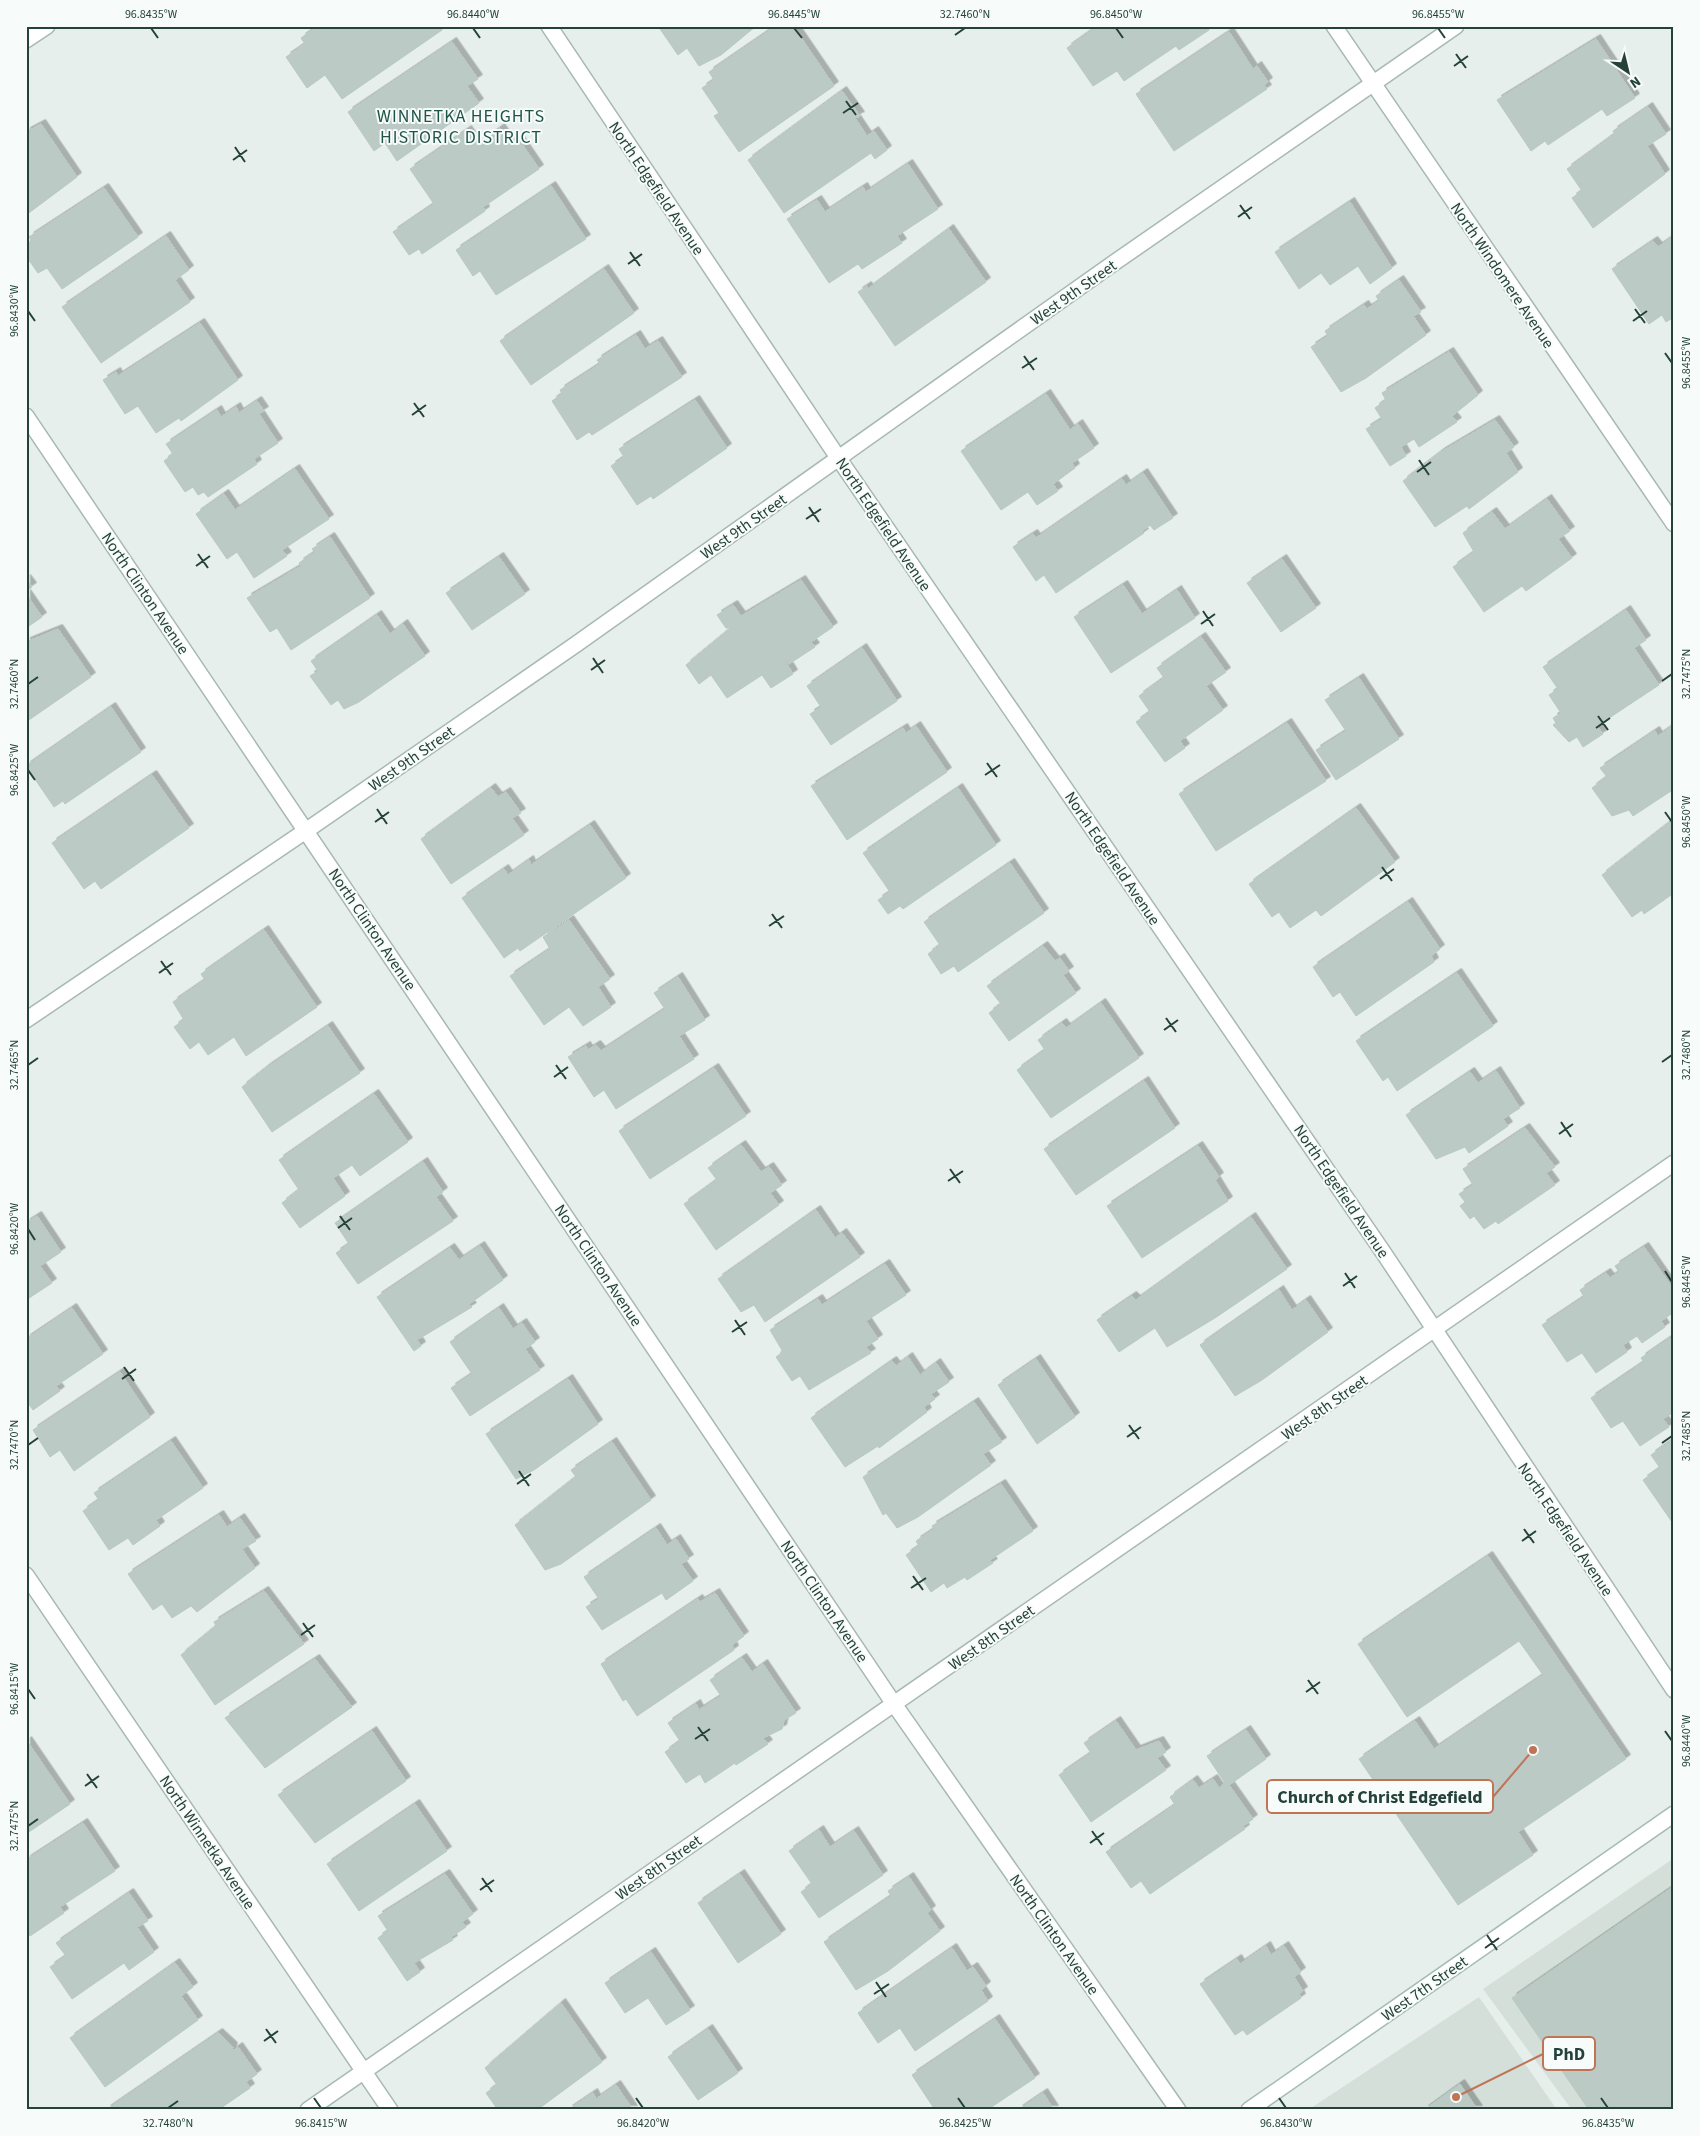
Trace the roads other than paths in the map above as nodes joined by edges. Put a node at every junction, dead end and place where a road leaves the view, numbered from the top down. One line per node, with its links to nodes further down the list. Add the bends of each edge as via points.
1 (46, 26): 5 (street)
2 (549, 26): 8 (street, North Edgefield Avenue)
3 (1334, 26): 6 (street, North Windomere Avenue)
4 (1456, 26): 6 (street, West 9th Street)
5 (26, 40)
6 (1373, 85): 8 (street, West 9th Street, via 1108,267); 9 (street, North Windomere Avenue)
7 (26, 416): 10 (street, North Clinton Avenue)
8 (839, 459): 10 (street, West 9th Street); 13 (street, North Edgefield Avenue)
9 (1674, 524)
10 (307, 830): 11 (street, West 9th Street); 16 (street, North Clinton Avenue)
11 (26, 1020)
12 (1674, 1163): 13 (street, West 8th Street)
13 (1434, 1330): 15 (street, North Edgefield Avenue); 16 (street, West 8th Street)
14 (26, 1575): 18 (street, North Winnetka Avenue)
15 (1674, 1690)
16 (894, 1704): 18 (street, West 8th Street); 21 (street, North Clinton Avenue)
17 (1674, 1814): 22 (street, West 7th Street)
18 (364, 2071): 19 (street, West 8th Street); 20 (street, North Winnetka Avenue)
19 (308, 2110)
20 (390, 2110)
21 (1178, 2110)
22 (1249, 2110)

